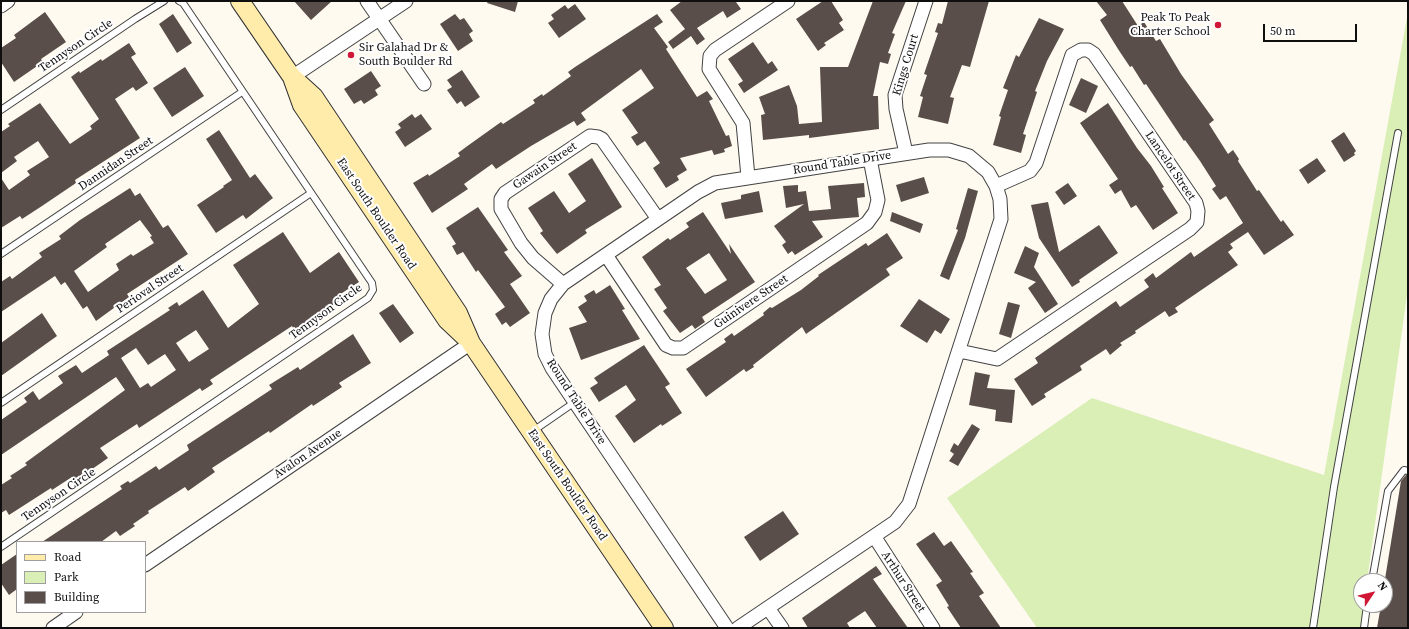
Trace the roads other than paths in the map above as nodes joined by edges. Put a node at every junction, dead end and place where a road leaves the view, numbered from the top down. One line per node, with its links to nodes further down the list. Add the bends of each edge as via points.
1 (8, 1): 9 (street)
2 (164, 1): 14 (lane, Tennyson Circle)
3 (179, 1): 13 (lane, Tennyson Circle, via 183,3)
4 (240, 1): 11 (main road, East South Boulder Road)
5 (367, 1): 10 (street)
6 (406, 1): 10 (street)
7 (788, 1): 18 (street, via 710,56 709,69 742,123)
8 (926, 1): 16 (street, Kings Court, via 896,95 896,109)
9 (1, 6)
10 (379, 18): 11 (street); 12 (street)
11 (292, 77): 25 (main road, East South Boulder Road, via 314,97 458,313)
12 (424, 84)
13 (242, 92): 20 (lane, Tennyson Circle); 22 (lane, Dannidan Street)
14 (1, 110)
15 (1398, 134): 44 (lane, via 1334,487)
16 (906, 153): 17 (street, Round Table Drive); 19 (street, Round Table Drive, via 950,150 969,156 988,172)
17 (870, 159): 18 (street, Round Table Drive); 23 (street, Guinivere Street, via 878,200 875,212 867,223 683,348 672,348 666,344)
18 (748, 177): 21 (street, Round Table Drive, via 715,183)
19 (996, 186): 26 (street, Round Table Drive, via 1000,199 1001,219); 26 (street, Lancelot Street, via 1030,171 1036,163 1072,55 1080,50 1088,50 1094,54 1196,203 1197,222 997,359)
20 (311, 193): 28 (lane, Perioval Street); 32 (lane, Tennyson Circle, via 372,283 371,296)
21 (658, 219): 23 (street, Round Table Drive); 24 (street, Gawain Street, via 602,139 598,137 590,136 505,193 501,200 501,209 521,243 533,258)
22 (1, 254)
23 (606, 255): 24 (street, Round Table Drive)
24 (563, 284): 27 (street, Round Table Drive, via 551,299 545,313 542,334 545,354)
25 (471, 343): 29 (main road, East South Boulder Road); 33 (street, Avalon Avenue)
26 (959, 351): 31 (street, Round Table Drive, via 909,504 895,522)
27 (575, 402): 29 (lane); 40 (street, Round Table Drive)
28 (1, 403)
29 (531, 432): 39 (main road, East South Boulder Road)
30 (1408, 471): 34 (lane, via 1404,470 1388,491)
31 (874, 536): 35 (street, Round Table Drive); 43 (street, Arthur Street)
32 (1, 547)
33 (146, 564)
34 (1373, 573)
35 (768, 608): 41 (street, Round Table Drive); 42 (street)
36 (75, 613): 38 (street)
37 (1366, 613): 45 (lane)
38 (53, 628)
39 (664, 628)
40 (726, 628)
41 (738, 628)
42 (782, 628)
43 (933, 628)
44 (1313, 628)
45 (1364, 628)

